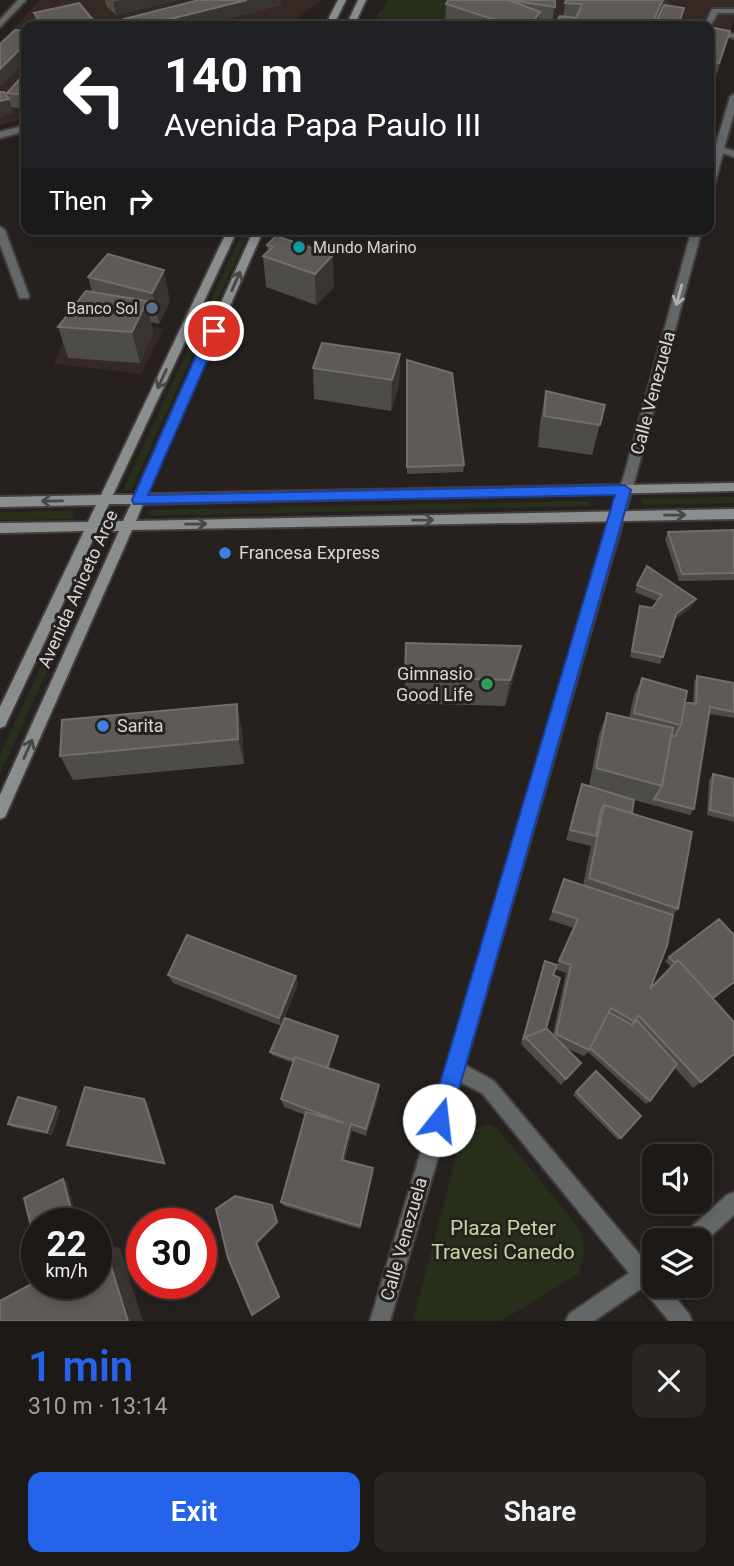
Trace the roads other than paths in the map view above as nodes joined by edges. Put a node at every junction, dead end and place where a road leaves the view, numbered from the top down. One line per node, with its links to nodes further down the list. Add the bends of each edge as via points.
1 (22, 0): 8 (street)
2 (342, 0): 5 (main road)
3 (362, 0): 6 (main road)
4 (734, 11): 7 (street, via 715,11)
5 (332, 21)
6 (352, 21)
7 (711, 21)
8 (0, 24)
9 (714, 30): 10 (street)
10 (734, 36)
11 (734, 97): 16 (street)
12 (21, 129): 13 (street)
13 (0, 135)
14 (734, 146): 16 (street)
15 (714, 148): 16 (street)
16 (719, 149): 17 (street); 18 (street)
17 (734, 154)
18 (714, 168)
19 (0, 230): 23 (street)
20 (230, 235): 27 (main road, Avenida Aniceto Arce, one-way to 27)
21 (256, 235): 26 (main road, Avenida Aniceto Arce, one-way to 21)
22 (695, 235): 25 (street, Calle Venezuela, one-way to 25)
23 (24, 296)
24 (734, 487): 25 (main road)
25 (624, 490): 26 (main road); 30 (street, Calle Venezuela)
26 (139, 500): 27 (main road); 32 (main road, Avenida Aniceto Arce)
27 (105, 501): 28 (main road, one-way to 28); 31 (main road, Avenida Aniceto Arce)
28 (0, 502)
29 (734, 514): 30 (main road, one-way to 29)
30 (616, 517): 32 (main road, one-way to 30); 36 (street, Calle Venezuela)
31 (92, 526): 32 (main road); 33 (main road); 34 (main road, Avenida Aniceto Arce)
32 (127, 526): 35 (main road, Avenida Aniceto Arce, one-way to 32)
33 (0, 528)
34 (0, 722)
35 (0, 812)
36 (454, 1069): 39 (street, via 488,1087); 42 (street, Calle Venezuela)
37 (734, 1202): 38 (street)
38 (705, 1228)
39 (642, 1264)
40 (642, 1277): 43 (street)
41 (667, 1298): 44 (street)
42 (380, 1321)
43 (576, 1321)
44 (682, 1321)

